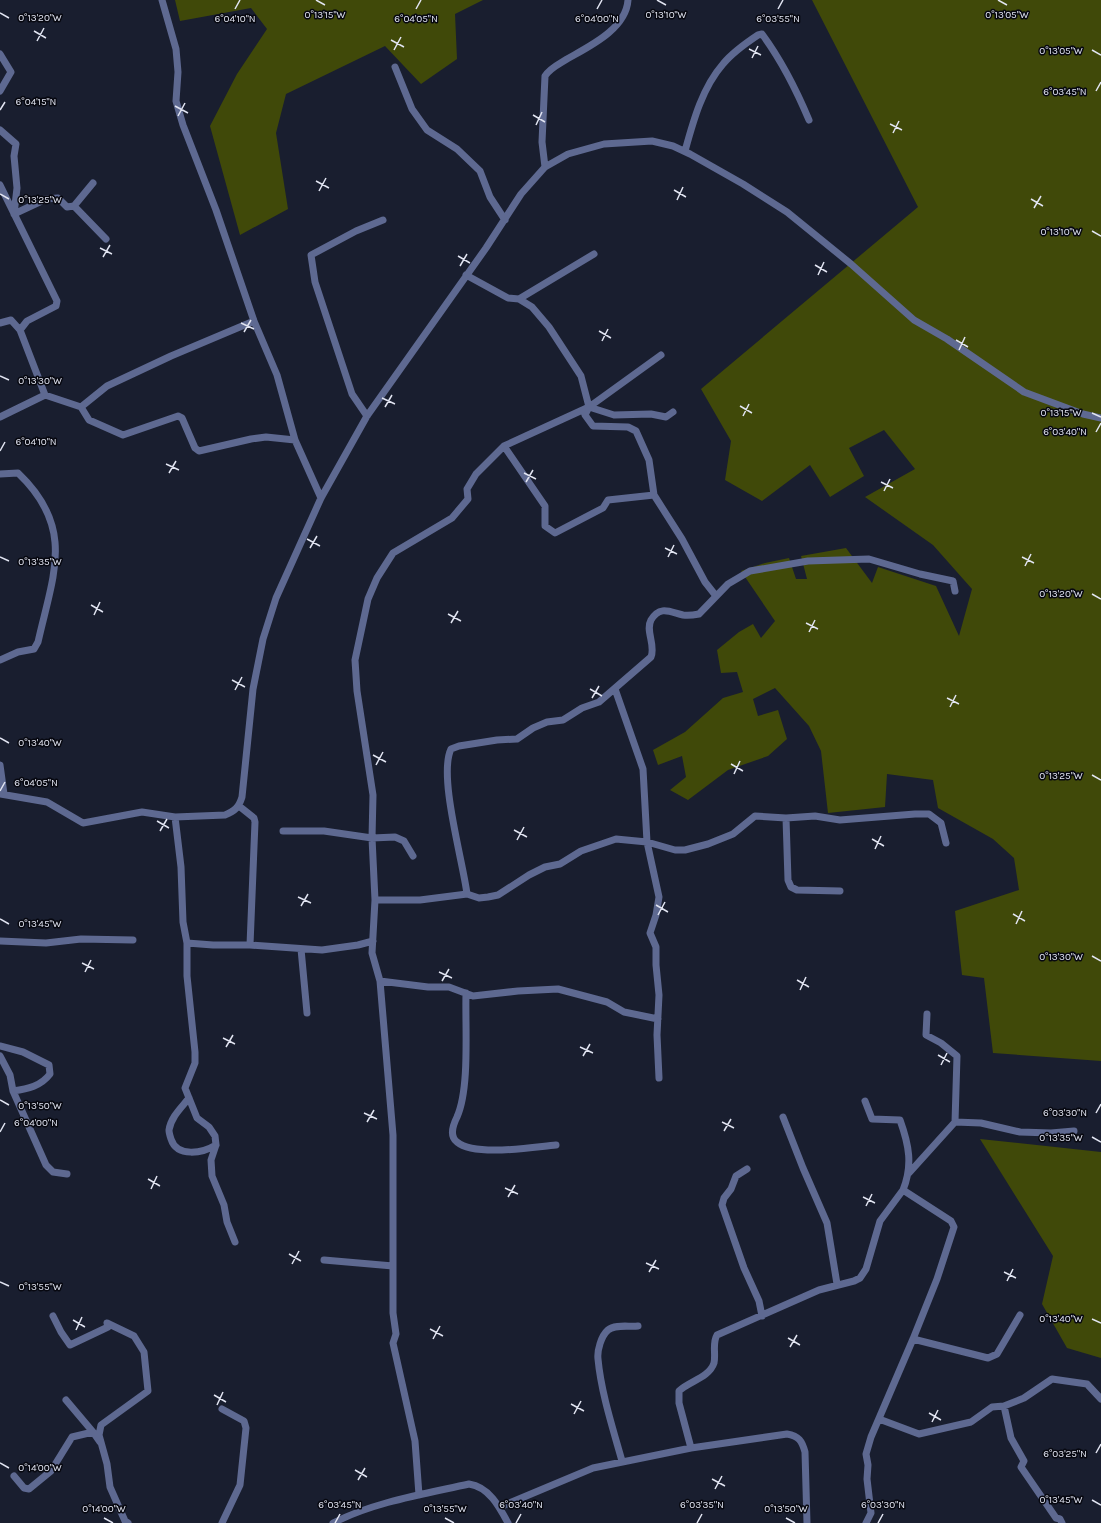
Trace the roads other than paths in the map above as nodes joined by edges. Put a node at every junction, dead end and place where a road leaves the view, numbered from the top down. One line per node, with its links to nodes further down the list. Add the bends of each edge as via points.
1 (162, 0): 20 (street, via 176,49 176,101)
2 (628, 0): 9 (street, via 627,10 615,27 551,69 545,76 542,142)
3 (0, 54): 5 (street, via 11,72)
4 (395, 67): 15 (street, via 412,109 427,130 457,149 480,171 490,197)
5 (0, 91)
6 (810, 120): 8 (street, via 780,59 762,34 758,34 723,64 710,83 696,112)
7 (0, 130): 13 (street, via 16,144 14,156 18,188)
8 (685, 151): 9 (street, via 652,141 604,144 568,154); 30 (street, via 787,212 914,320 1024,392)
9 (545, 167): 15 (street, via 521,194)
10 (93, 183): 12 (street)
11 (0, 185): 13 (street)
12 (74, 206): 13 (street, via 67,207 58,198 46,199); 16 (street)
13 (14, 214): 22 (street, via 57,301 56,306 27,322)
14 (383, 220): 28 (street, via 311,255 315,282 352,394)
15 (505, 220): 18 (street)
16 (106, 239)
17 (594, 254): 19 (street)
18 (466, 275): 19 (street, via 508,298); 28 (street)
19 (519, 299): 25 (street, via 532,307 549,327 581,376)
20 (254, 321): 26 (street, via 107,386); 31 (street, via 276,375)
21 (0, 323): 22 (street, via 11,320)
22 (20, 330): 24 (street)
23 (661, 355): 25 (street)
24 (45, 395): 26 (street); 29 (street)
25 (589, 406): 27 (street, via 614,415 651,414 666,417); 32 (street); 34 (street, via 585,416 593,426 628,427 636,431 649,460)
26 (81, 407): 31 (street, via 89,420 123,435 178,416 182,418 195,448 199,451 251,438)
27 (674, 412)
28 (367, 416): 35 (street)
29 (0, 417)
30 (1101, 418)
31 (295, 440): 35 (street)
32 (504, 446): 34 (street, via 545,506 545,526 555,533 603,508 608,500); 46 (street, via 476,474 467,489 468,499 452,518 393,553 377,578 368,599 355,660 357,691 373,794)
33 (0, 474): 38 (street, via 18,473 48,511 54,529 56,552 54,579 38,642 34,649 18,652)
34 (654, 495): 37 (street, via 705,582)
35 (321, 498): 42 (street, via 276,598 263,639 252,689)
36 (955, 591): 37 (street, via 953,581 869,559 808,561 750,571 728,584)
37 (716, 596): 39 (street, via 699,614 683,615 671,610 660,611 654,615 649,623 651,656 637,666)
38 (0, 660)
39 (615, 689): 47 (street, via 643,769); 51 (street, via 599,702 582,708 563,720 547,722 533,728 518,739 497,740 451,749 446,764 448,787)
40 (0, 765): 41 (street)
41 (2, 794): 43 (street, via 48,802 83,823 142,812)
42 (239, 806): 43 (street, via 225,815); 57 (street, via 255,822)
43 (175, 817): 56 (street)
44 (786, 818): 47 (street, via 755,816 733,834 685,850 675,850); 48 (street, via 815,816 840,820 929,814 941,823); 50 (street, via 788,880 791,887 797,890)
45 (283, 831): 46 (street, via 324,831)
46 (372, 838): 49 (street, via 401,838); 52 (street)
47 (647, 842): 51 (street, via 616,839 582,851 560,864 545,867 498,895 479,898); 63 (street, via 659,897 650,934 656,947 660,995)
48 (946, 843)
49 (414, 856)
50 (840, 891)
51 (467, 894): 52 (street, via 420,900)
52 (375, 900): 55 (street)
53 (133, 940): 54 (street, via 81,939 46,943)
54 (0, 941)
55 (373, 941): 58 (street, via 322,950); 59 (street, via 372,953)
56 (187, 944): 57 (street); 68 (street, via 186,976 195,1052 195,1063 185,1088)
57 (250, 945): 58 (street)
58 (301, 949): 61 (street)
59 (380, 981): 60 (street, via 449,987); 81 (street, via 393,1135)
60 (466, 994): 63 (street, via 473,996 558,989 607,1002 624,1012); 74 (street, via 464,1096 453,1125 453,1135 457,1142 473,1149 500,1150)
61 (307, 1013)
62 (927, 1014): 71 (street, via 926,1035 957,1056)
63 (658, 1019): 66 (street)
64 (0, 1046): 67 (street, via 23,1052 49,1065 50,1074 44,1082)
65 (0, 1056): 67 (street, via 10,1075)
66 (659, 1078)
67 (13, 1091): 77 (street, via 46,1166 52,1172)
68 (189, 1098): 73 (street, via 197,1118 209,1127 215,1136); 73 (street, via 174,1115 168,1131 173,1144 183,1151 190,1152 210,1148)
69 (865, 1101): 76 (street, via 872,1119 900,1120 909,1148)
70 (783, 1117): 82 (street, via 827,1223)
71 (955, 1122): 72 (street, via 980,1123 1020,1132 1051,1133); 76 (street)
72 (1074, 1130)
73 (216, 1144): 79 (street, via 211,1160 212,1176)
74 (556, 1145)
75 (747, 1169): 85 (street, via 736,1176 722,1205 744,1268 759,1301)
76 (909, 1173): 78 (street)
77 (66, 1174)
78 (903, 1190): 82 (street, via 880,1221 866,1269 860,1278); 87 (street, via 951,1221 954,1226 937,1279)
79 (235, 1242)
80 (324, 1260): 81 (street)
81 (393, 1266): 98 (street, via 393,1313 396,1334 393,1343 415,1441)
82 (836, 1284): 85 (street)
83 (1020, 1315): 87 (street, via 998,1354 988,1358)
84 (53, 1316): 94 (street, via 70,1345 108,1327 107,1323 134,1336 144,1352 148,1392 101,1425 99,1435)
85 (762, 1316): 95 (street, via 718,1335 714,1362 709,1371 679,1392 679,1404)
86 (638, 1326): 96 (street, via 608,1330 602,1338 598,1358)
87 (913, 1339): 92 (street)
88 (1101, 1399): 90 (street, via 1086,1384 1052,1379 1024,1398)
89 (66, 1400): 93 (street)
90 (1004, 1406): 92 (street, via 992,1407 971,1422 919,1434); 106 (street, via 1011,1438 1024,1461 1021,1467)
91 (222, 1409): 101 (street, via 244,1421 246,1428 240,1485)
92 (879, 1420): 105 (street, via 866,1454 871,1513)
93 (93, 1432): 94 (street); 97 (street, via 72,1437 51,1471 29,1489 24,1488)
94 (102, 1445): 100 (street, via 110,1487)
95 (691, 1448): 96 (street); 104 (street, via 795,1435 802,1441 805,1452)
96 (622, 1461): 99 (street, via 593,1468)
97 (14, 1476)
98 (419, 1495): 99 (street, via 469,1484 488,1493); 102 (street, via 348,1516)
99 (500, 1507): 103 (street)
100 (128, 1523)
101 (222, 1523)
102 (333, 1523)
103 (508, 1523)
104 (808, 1523)
105 (866, 1523)
106 (1062, 1523)

